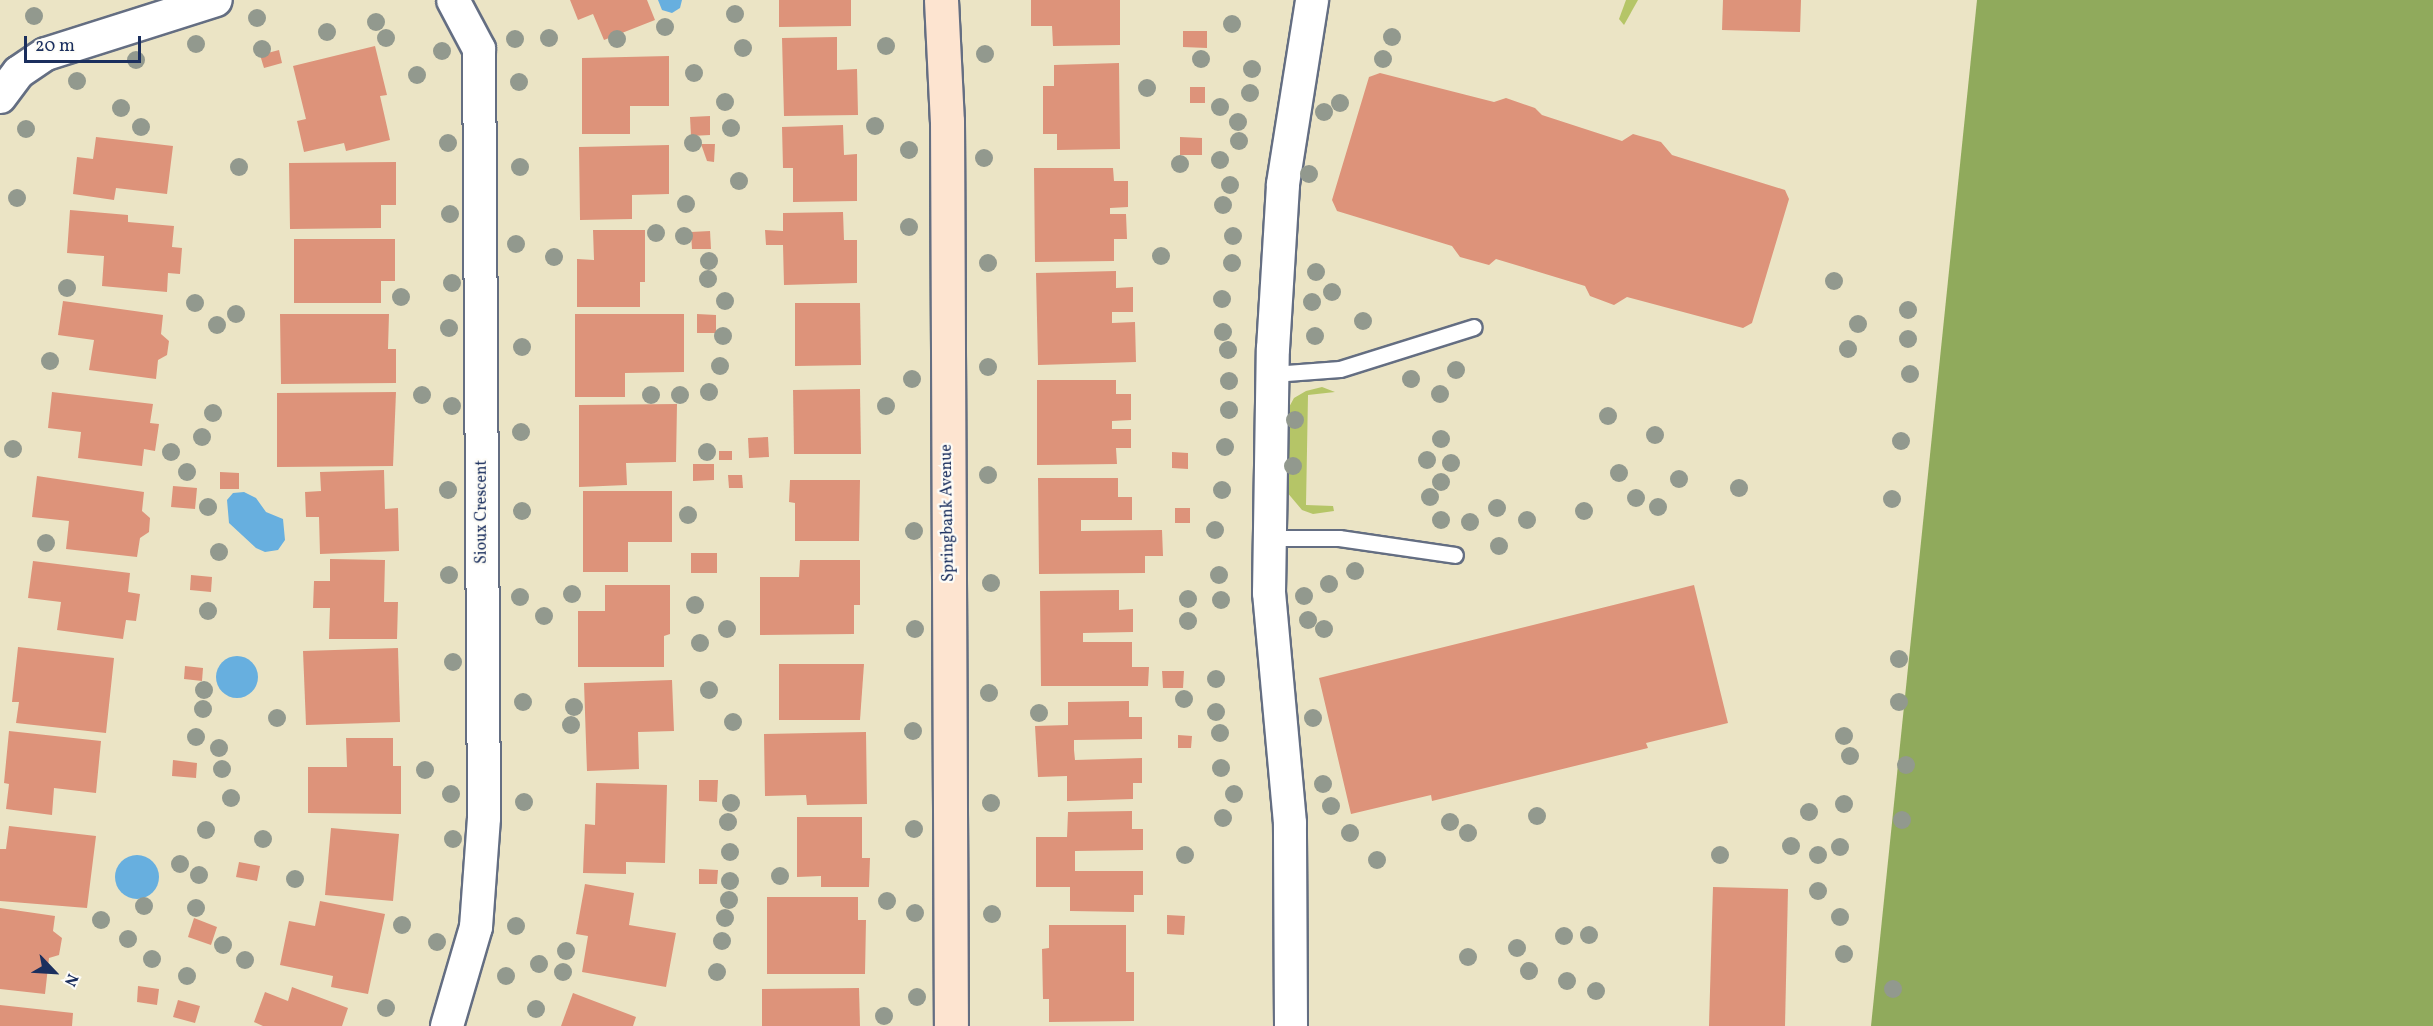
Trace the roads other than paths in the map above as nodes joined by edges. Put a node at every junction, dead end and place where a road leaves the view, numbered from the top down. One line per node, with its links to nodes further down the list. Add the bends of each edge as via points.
1 (216, 0): 5 (street, via 46,54 19,72)
2 (453, 0): 10 (street, Sioux Crescent, via 479,50 484,818 476,927)
3 (941, 0): 11 (main road, Springbank Avenue, via 947,121)
4 (1312, 0): 7 (street, via 1283,184)
5 (0, 97)
6 (1474, 327): 7 (lane, via 1340,369)
7 (1272, 374): 8 (street)
8 (1270, 538): 9 (lane, via 1339,538); 12 (street, via 1269,593 1290,823)
9 (1455, 555)
10 (447, 1026)
11 (951, 1026)
12 (1291, 1026)

